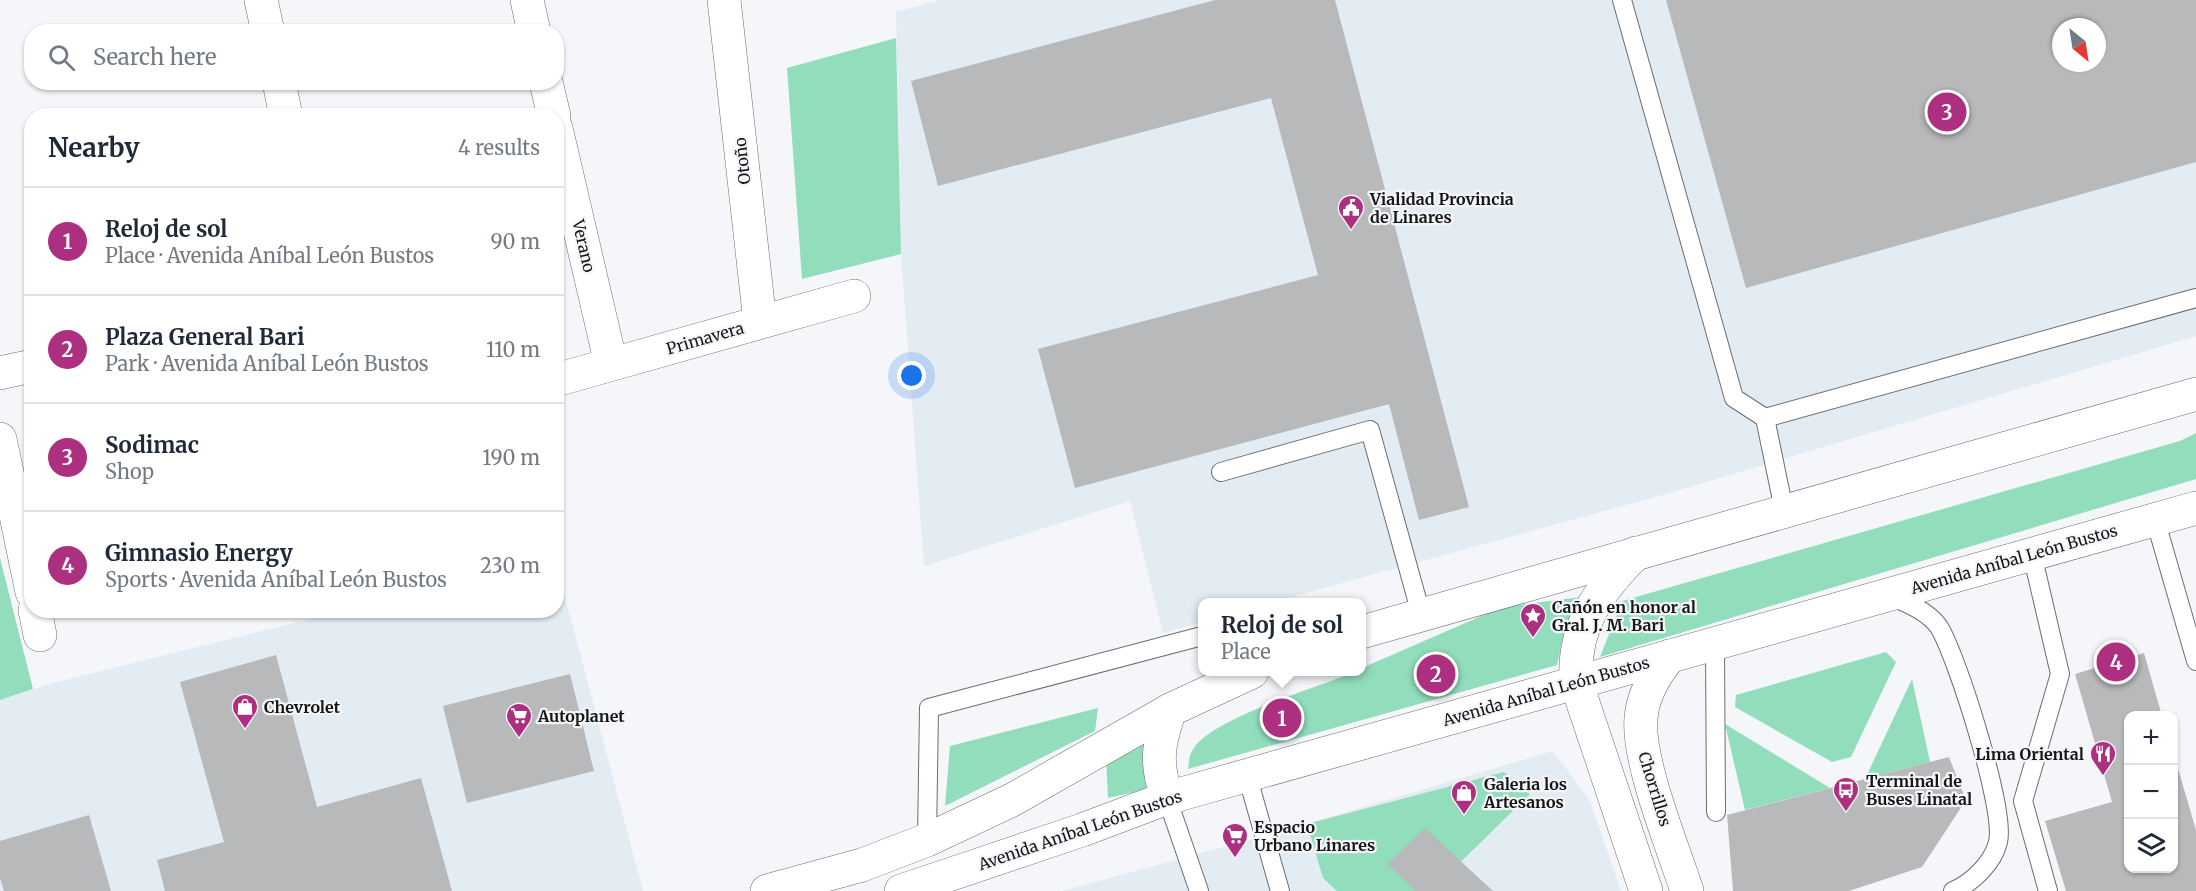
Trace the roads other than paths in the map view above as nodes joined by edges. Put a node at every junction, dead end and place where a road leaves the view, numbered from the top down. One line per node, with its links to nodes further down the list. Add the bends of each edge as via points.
1 (261, 0): 5 (main road)
2 (527, 0): 6 (main road)
3 (724, 0): 14 (main road, Otoño)
4 (1622, 0): 20 (lane, via 1734,398)
5 (266, 24)
6 (532, 24)
7 (281, 90): 9 (main road)
8 (548, 90): 10 (main road)
9 (284, 108)
10 (552, 108)
11 (564, 163): 15 (main road, Verano)
12 (854, 296): 14 (main road, Primavera)
13 (2196, 298): 20 (lane)
14 (760, 322): 15 (main road, Primavera)
15 (610, 364): 18 (main road, Primavera)
16 (24, 368): 17 (main road)
17 (0, 372)
18 (564, 378)
19 (2196, 394): 24 (main road)
20 (1765, 418): 24 (lane)
21 (0, 439): 27 (main road)
22 (1221, 472): 30 (lane, via 1370,430)
23 (2196, 508): 25 (main road, Avenida Aníbal León Bustos)
24 (1785, 510): 26 (main road)
25 (2155, 519): 28 (main road, Avenida Aníbal León Bustos); 35 (lane)
26 (1638, 552): 30 (main road); 37 (main road, via 1610,580 1587,617 1578,641)
27 (24, 554)
28 (2031, 554): 29 (main road, Avenida Aníbal León Bustos); 50 (lane, via 2060,674 2023,801)
29 (1887, 595): 33 (main road, Avenida Aníbal León Bustos); 49 (lane, via 1908,603 1938,626 1958,671 1998,813 1998,842 1984,868)
30 (1421, 614): 31 (main road)
31 (1366, 632)
32 (1198, 637): 42 (lane, via 929,708)
33 (1715, 644): 34 (main road, Avenida Aníbal León Bustos); 41 (lane)
34 (1670, 656): 37 (main road, Avenida Aníbal León Bustos); 48 (main road, Chorrillos, via 1654,675 1641,716 1641,739)
35 (2196, 661)
36 (1243, 676): 38 (main road)
37 (1576, 682): 39 (main road, Avenida Aníbal León Bustos); 47 (main road)
38 (1170, 710): 40 (main road, via 1158,754); 42 (main road, via 1012,800)
39 (1247, 775): 40 (main road, Avenida Aníbal León Bustos); 46 (lane)
40 (1167, 798): 44 (main road, Avenida Aníbal León Bustos); 45 (lane)
41 (1716, 812)
42 (927, 840): 43 (main road, via 862,865)
43 (767, 891)
44 (901, 891)
45 (1199, 891)
46 (1280, 891)
47 (1646, 891)
48 (1687, 891)
49 (1953, 891)
50 (2048, 891)

